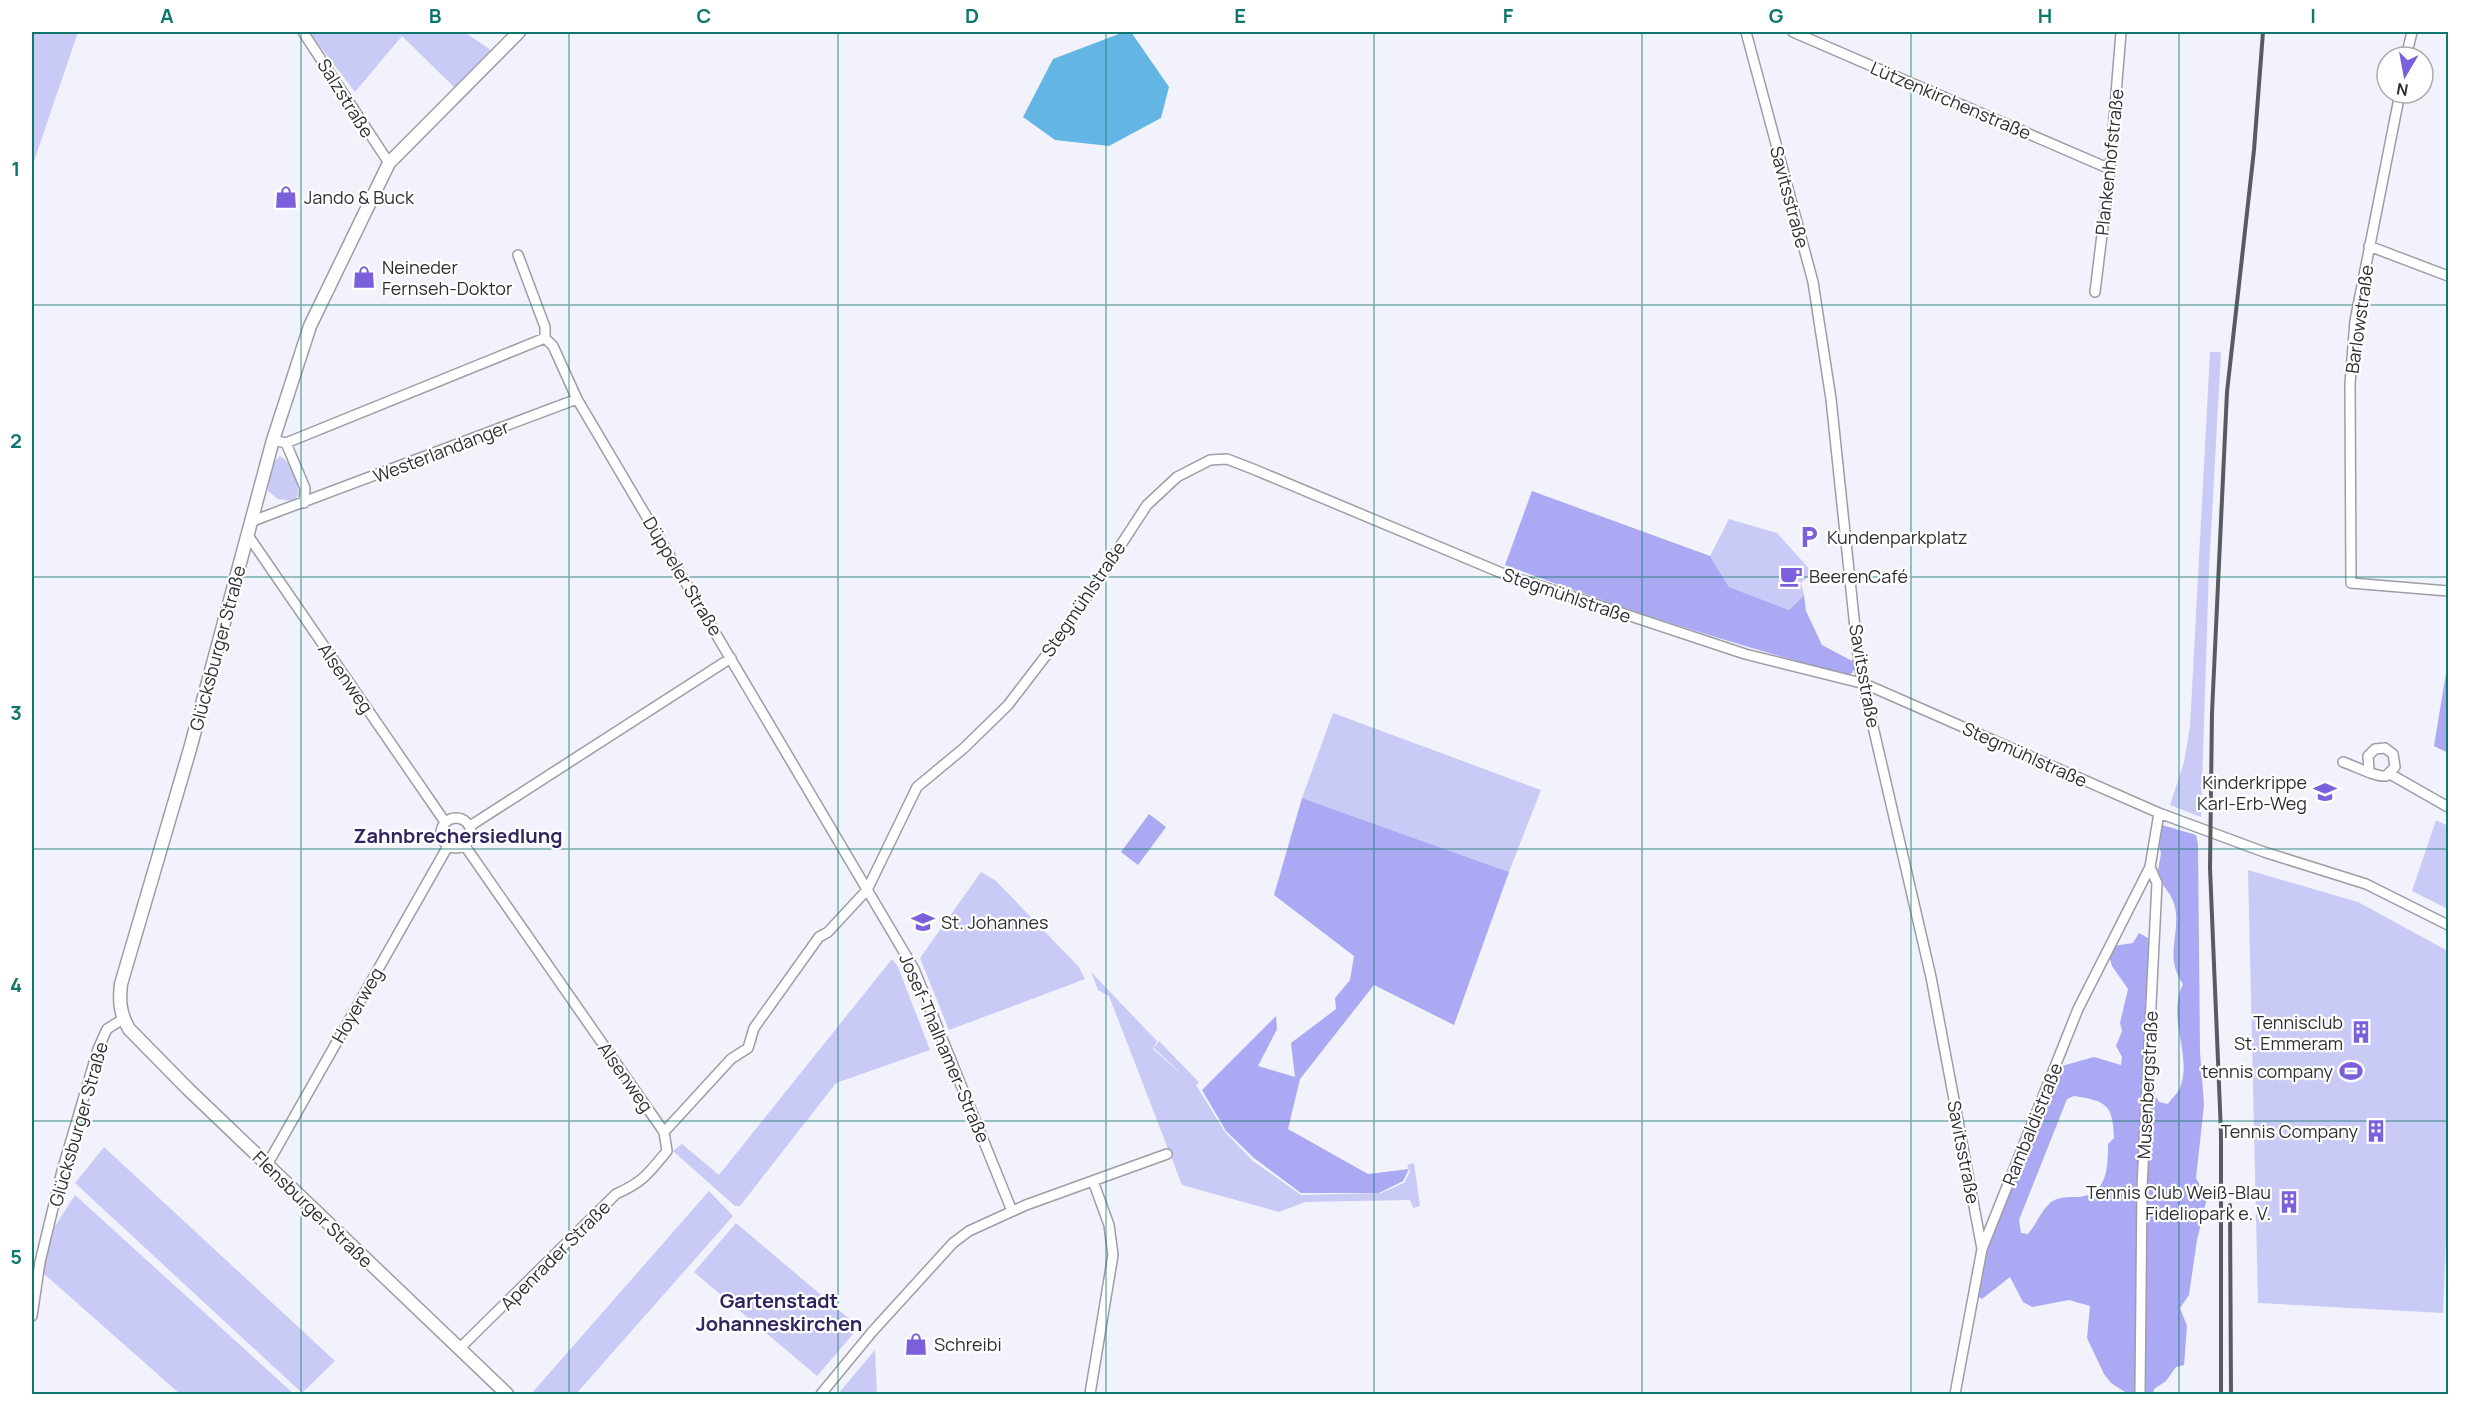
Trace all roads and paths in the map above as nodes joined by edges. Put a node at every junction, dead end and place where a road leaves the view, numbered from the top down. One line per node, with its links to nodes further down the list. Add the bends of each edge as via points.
1 (303, 32): 8 (street, Salzstraße)
2 (519, 32): 8 (street, Glücksburger Straße)
3 (1746, 32): 22 (street, Savitsstraße, via 1813,282 1835,432 1859,666)
4 (1792, 32): 6 (street, Lützenkirchenstraße)
5 (2121, 32): 9 (street, Plankenhofstraße)
6 (1813, 36): 9 (street, Lützenkirchenstraße)
7 (2398, 105): 10 (street, Barlowstraße)
8 (389, 163): 16 (street, Glücksburger Straße, via 310,326)
9 (2110, 168): 13 (street, Plankenhofstraße)
10 (2369, 246): 12 (street); 20 (street, Barlowstraße, via 2355,321 2350,384 2351,584)
11 (518, 255): 14 (street, Düppeler Straße, via 545,327)
12 (2448, 276)
13 (2095, 292)
14 (545, 338): 15 (street, Düppeler Straße, via 553,346); 17 (street)
15 (577, 399): 18 (street, Westerlandanger); 21 (street, Düppeler Straße)
16 (273, 440): 17 (street); 19 (street, Glücksburger Straße)
17 (286, 443): 18 (street, via 305,488)
18 (304, 503): 19 (street, Westerlandanger)
19 (248, 528): 28 (street, Alsenweg); 35 (street, Glücksburger Straße, via 190,749 121,984)
20 (2448, 591)
21 (731, 658): 29 (street); 33 (street, Düppeler Straße)
22 (1865, 684): 27 (street, Stegmühlstraße); 33 (street, Stegmühlstraße, via 1745,654 1514,578 1253,468 1227,459 1210,460 1177,477 1147,504 1064,632 1008,705 917,787); 41 (street, Savitsstraße, via 1931,977)
23 (2343, 762): 24 (street)
24 (2369, 770): 25 (street, via 2378,776); 25 (street, via 2368,756 2375,749 2385,748 2395,758)
25 (2390, 774): 26 (street)
26 (2448, 807)
27 (2159, 813): 32 (street, Musenbergstraße); 34 (street, Stegmühlstraße, via 2366,884)
28 (445, 822): 29 (street, via 459,818); 30 (street, Alsenweg, via 441,835)
29 (470, 826): 31 (street, via 471,839)
30 (448, 846): 31 (street); 38 (street, Hoyerweg)
31 (465, 846): 36 (street, Alsenweg)
32 (2150, 867): 41 (street, Rambaldistraße, via 2078,1009); 48 (street, Musenbergstraße, via 2157,883 2142,1187)
33 (867, 890): 36 (street, via 819,937 754,1028 748,1048 731,1059); 40 (street, Josef-Thalhamer-Straße, via 914,969)
34 (2448, 925)
35 (123, 1019): 38 (street, Flensburger Straße); 42 (street, Glücksburger Straße, via 106,1029 98,1049 62,1171 40,1262)
36 (664, 1132): 43 (street, Apenrader Straße, via 667,1151 639,1184 616,1194)
37 (1167, 1154): 39 (street)
38 (267, 1165): 43 (street, Flensburger Straße)
39 (1094, 1181): 40 (street); 46 (street, via 1109,1225 1113,1255)
40 (1012, 1211): 45 (street, via 953,1243)
41 (1982, 1249): 47 (street, Rambaldistraße)
42 (32, 1316)
43 (459, 1349): 44 (street, Flensburger Straße)
44 (507, 1395)
45 (821, 1395)
46 (1090, 1395)
47 (1954, 1395)
48 (2140, 1395)

